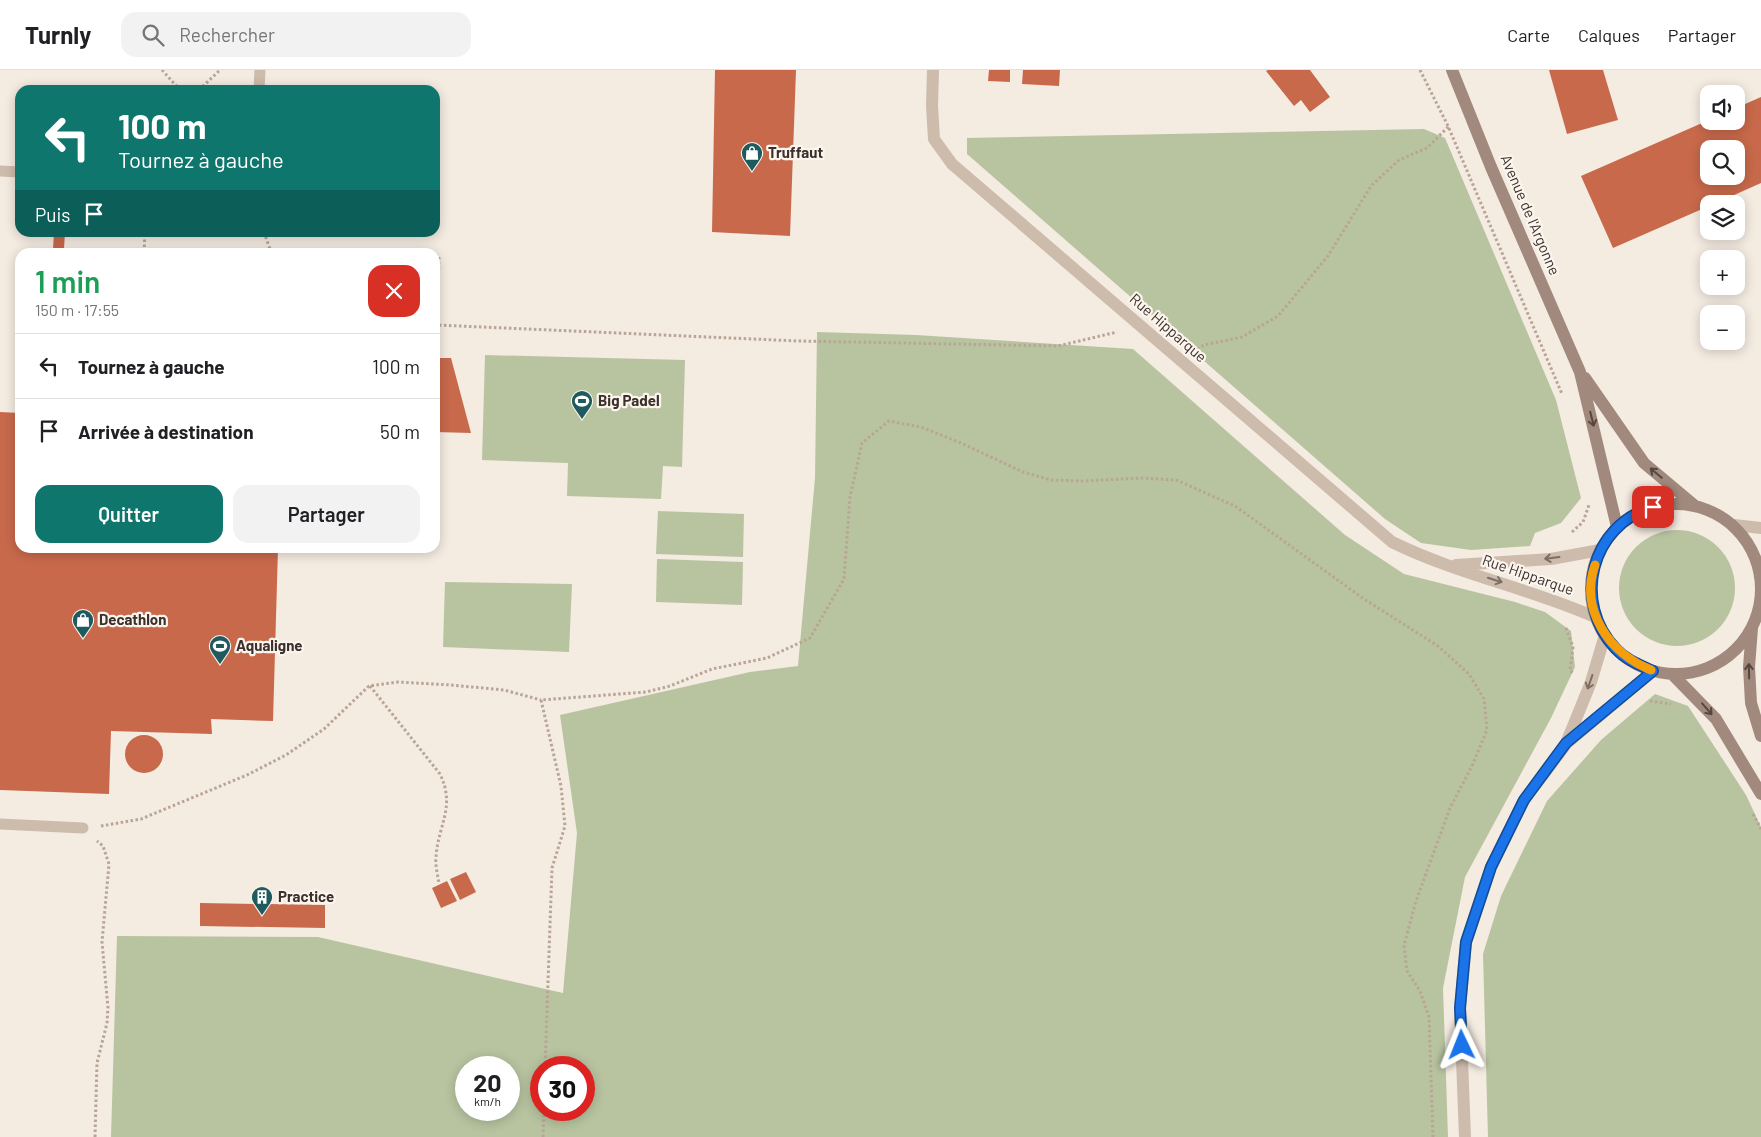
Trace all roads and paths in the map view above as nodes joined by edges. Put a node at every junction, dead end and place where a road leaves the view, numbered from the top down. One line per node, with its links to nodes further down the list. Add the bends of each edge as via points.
1 (162, 70): 7 (path)
2 (220, 70): 8 (path)
3 (260, 70): 9 (lane)
4 (933, 70): 14 (street, Rue Hipparque, via 934,139 952,164)
5 (1420, 70): 10 (path)
6 (1452, 70): 17 (main road, Avenue de l'Argonne)
7 (176, 85)
8 (204, 85)
9 (259, 85)
10 (1448, 126): 11 (path); 16 (path, via 1427,148 1399,160 1370,186 1328,256 1278,316 1242,338 1204,344); 18 (path)
11 (1457, 127)
12 (0, 171): 13 (lane)
13 (15, 172)
14 (1131, 318): 15 (path, via 1118,332 1058,346 798,341); 16 (street, Rue Hipparque)
15 (440, 326)
16 (1180, 359): 26 (street, Rue Hipparque, via 1392,542)
17 (1580, 372): 20 (main road, Avenue de l'Argonne, one-way to 17, via 1644,463); 22 (main road, Avenue de l'Argonne, one-way to 22)
18 (1564, 398)
19 (1590, 500): 24 (path, via 1583,522)
20 (1694, 505): 21 (main road, via 1719,514); 22 (main road, via 1666,503 1640,511)
21 (1734, 525): 23 (street); 27 (main road, via 1754,554 1761,578)
22 (1617, 527): 25 (main road)
23 (1761, 528)
24 (1570, 534)
25 (1600, 550): 26 (street, Rue Hipparque, one-way to 26, via 1551,559); 28 (main road, via 1592,572 1591,595)
26 (1449, 565): 28 (street, Rue Hipparque, one-way to 28, via 1550,597)
27 (1761, 601): 30 (main road)
28 (1596, 617): 31 (main road)
29 (1565, 625): 34 (path, via 1573,647 1570,670)
30 (1752, 628): 33 (main road, via 1738,647 1719,663 1696,672); 39 (main road, one-way to 30, via 1751,703)
31 (1604, 635): 32 (main road, via 1628,659); 40 (street, one-way to 40, via 1591,682)
32 (1653, 671): 33 (main road); 40 (street)
33 (1672, 674): 41 (main road, one-way to 41, via 1716,719)
34 (1578, 676)
35 (369, 686): 36 (path, via 398,682 451,685 504,690); 43 (path, via 324,729 286,755 247,775 142,819); 44 (path, via 440,774 448,794 436,858)
36 (541, 700): 45 (path, via 561,786 565,826 552,868); 49 (path, via 646,692 712,669 767,658 810,638 844,579 850,497 862,444 889,421 921,427 1023,472 1051,480 1176,480 1235,506 1364,600 1438,646 1469,674 1484,699 1487,730 1450,808 1416,901 1404,945 1407,971 1420,990 1429,1017)
37 (1643, 702): 38 (path, via 1660,701)
38 (1678, 707)
39 (1761, 736)
40 (1566, 743): 50 (street, via 1524,800 1491,867 1466,942 1460,1008)
41 (1761, 794)
42 (0, 824): 43 (lane)
43 (83, 828): 47 (path, via 103,846 109,864 102,942 108,1008 97,1063)
44 (439, 884)
45 (545, 1056)
46 (544, 1121): 48 (path)
47 (95, 1137)
48 (543, 1137)
49 (1433, 1137)
50 (1465, 1137)

